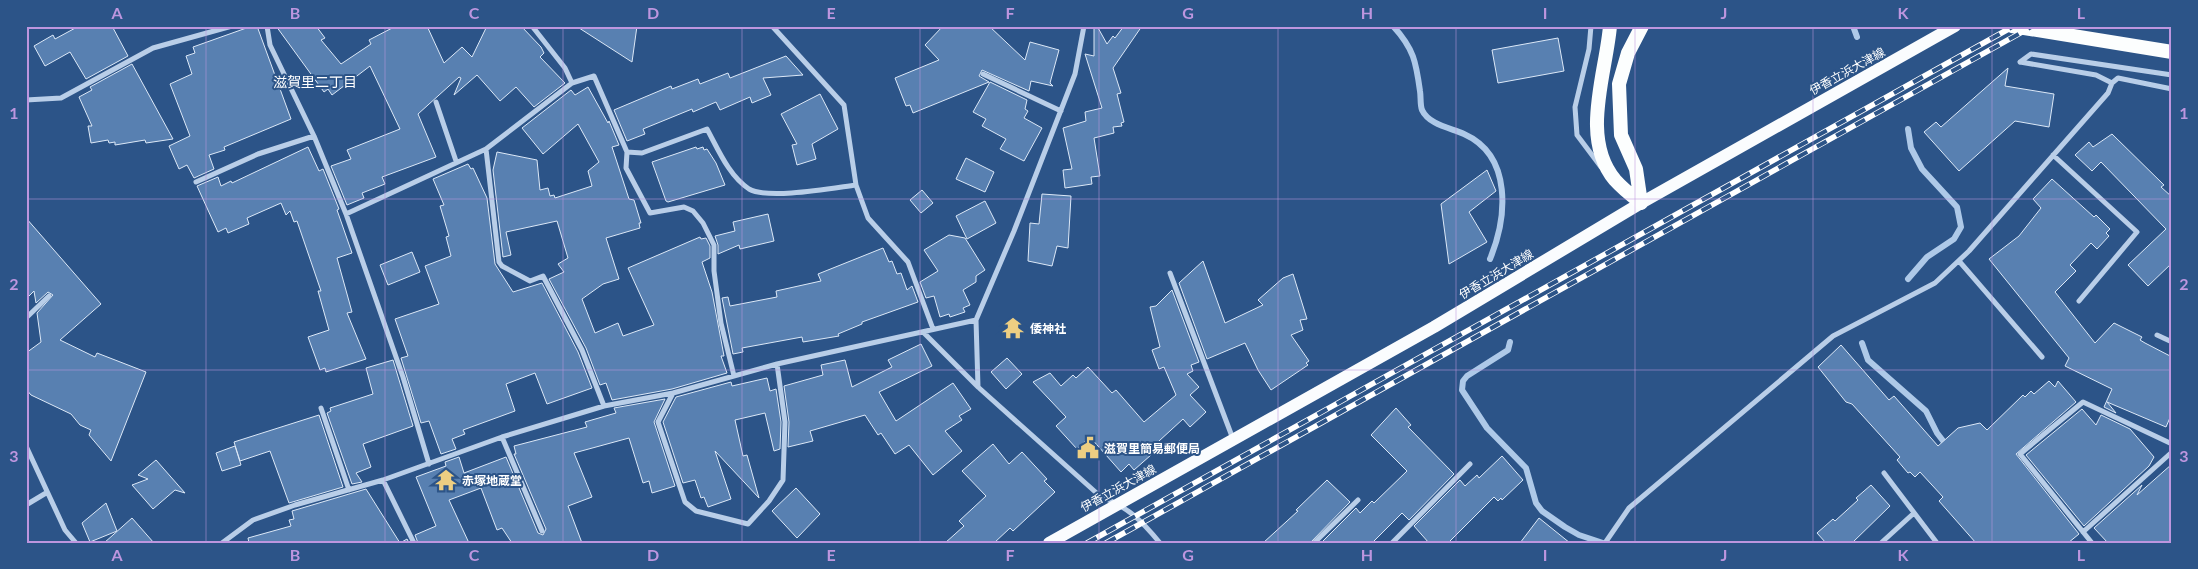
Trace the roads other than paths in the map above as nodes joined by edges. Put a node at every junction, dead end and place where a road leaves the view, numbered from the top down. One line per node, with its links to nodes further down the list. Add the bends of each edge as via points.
1 (203, 26): 13 (street)
2 (232, 26): 13 (street)
3 (267, 26): 23 (street, via 270,45)
4 (532, 26): 17 (street, via 565,68)
5 (772, 26): 30 (street, via 844,105)
6 (1084, 26): 22 (street, via 1075,74)
7 (1591, 26): 28 (street, via 1575,107 1577,135)
8 (1610, 26): 28 (highway, via 1597,119 1600,153)
9 (1642, 26): 31 (highway, via 1628,53 1619,84 1621,135 1636,169)
10 (1956, 26): 31 (main road, 伊香立浜大津線)
11 (2012, 26): 14 (highway)
12 (2061, 26): 14 (highway)
13 (205, 32): 20 (street, via 153,48 61,98)
14 (2172, 52)
15 (982, 74): 22 (street)
16 (2172, 75): 18 (street, via 2031,54 2020,62 2096,75)
17 (572, 83): 24 (street); 25 (street, via 594,76)
18 (2112, 84): 19 (street, via 2118,78); 26 (street, via 2108,93)
19 (2172, 89)
20 (26, 100)
21 (436, 102): 27 (street)
22 (1061, 111): 38 (street)
23 (314, 136): 29 (street, via 258,154); 32 (street)
24 (486, 149): 27 (street); 48 (street, via 499,262 530,281 543,276 582,350)
25 (627, 152): 30 (street, via 642,153 707,130 731,170 756,192 811,191); 45 (street, via 626,168 650,213 684,207 693,211 714,245 721,322)
26 (2053, 155): 33 (street); 36 (street, via 2137,232)
27 (456, 161): 32 (street)
28 (1614, 179): 31 (highway)
29 (196, 182)
30 (856, 185): 39 (street, via 868,218 908,262)
31 (1641, 203): 51 (main road, 伊香立浜大津線, via 1434,327)
32 (346, 214): 55 (street, via 403,377)
33 (1959, 260): 43 (street); 74 (street, via 1935,283 1833,336 1629,508)
34 (1170, 273): 51 (street)
35 (49, 296): 37 (street)
36 (2079, 301)
37 (26, 318)
38 (976, 320): 39 (street); 46 (street)
39 (933, 329): 40 (street)
40 (923, 332): 44 (street); 46 (street)
41 (2157, 335): 42 (street)
42 (2172, 342)
43 (2042, 357)
44 (777, 364): 45 (street); 47 (street, via 785,422 782,480 769,501 748,524 696,511 685,502 658,422)
45 (734, 376): 47 (street)
46 (978, 387): 62 (street, via 1100,497)
47 (673, 393): 48 (street)
48 (604, 406): 50 (street)
49 (320, 408): 59 (street)
50 (502, 437): 55 (street); 65 (street)
51 (1233, 439): 62 (main road, 伊香立浜大津線)
52 (2172, 444): 66 (street, via 2083,402 2020,454)
53 (26, 446): 60 (street)
54 (2172, 452): 66 (street)
55 (429, 464): 58 (street)
56 (1470, 464): 73 (street)
57 (1884, 473): 64 (street)
58 (383, 480): 59 (street); 69 (street)
59 (349, 490): 68 (street, via 254,520)
60 (46, 493): 63 (street); 67 (street, via 65,530)
61 (1358, 500): 72 (street)
62 (1119, 504): 70 (main road, 伊香立浜大津線); 71 (street, via 1136,515)
63 (26, 505)
64 (1914, 513): 75 (street); 76 (street)
65 (542, 531)
66 (2083, 532): 77 (street)
67 (76, 543)
68 (222, 543)
69 (414, 543)
70 (1049, 543)
71 (1160, 543)
72 (1314, 543)
73 (1392, 543)
74 (1605, 543)
75 (1881, 543)
76 (1937, 543)
77 (2092, 543)

